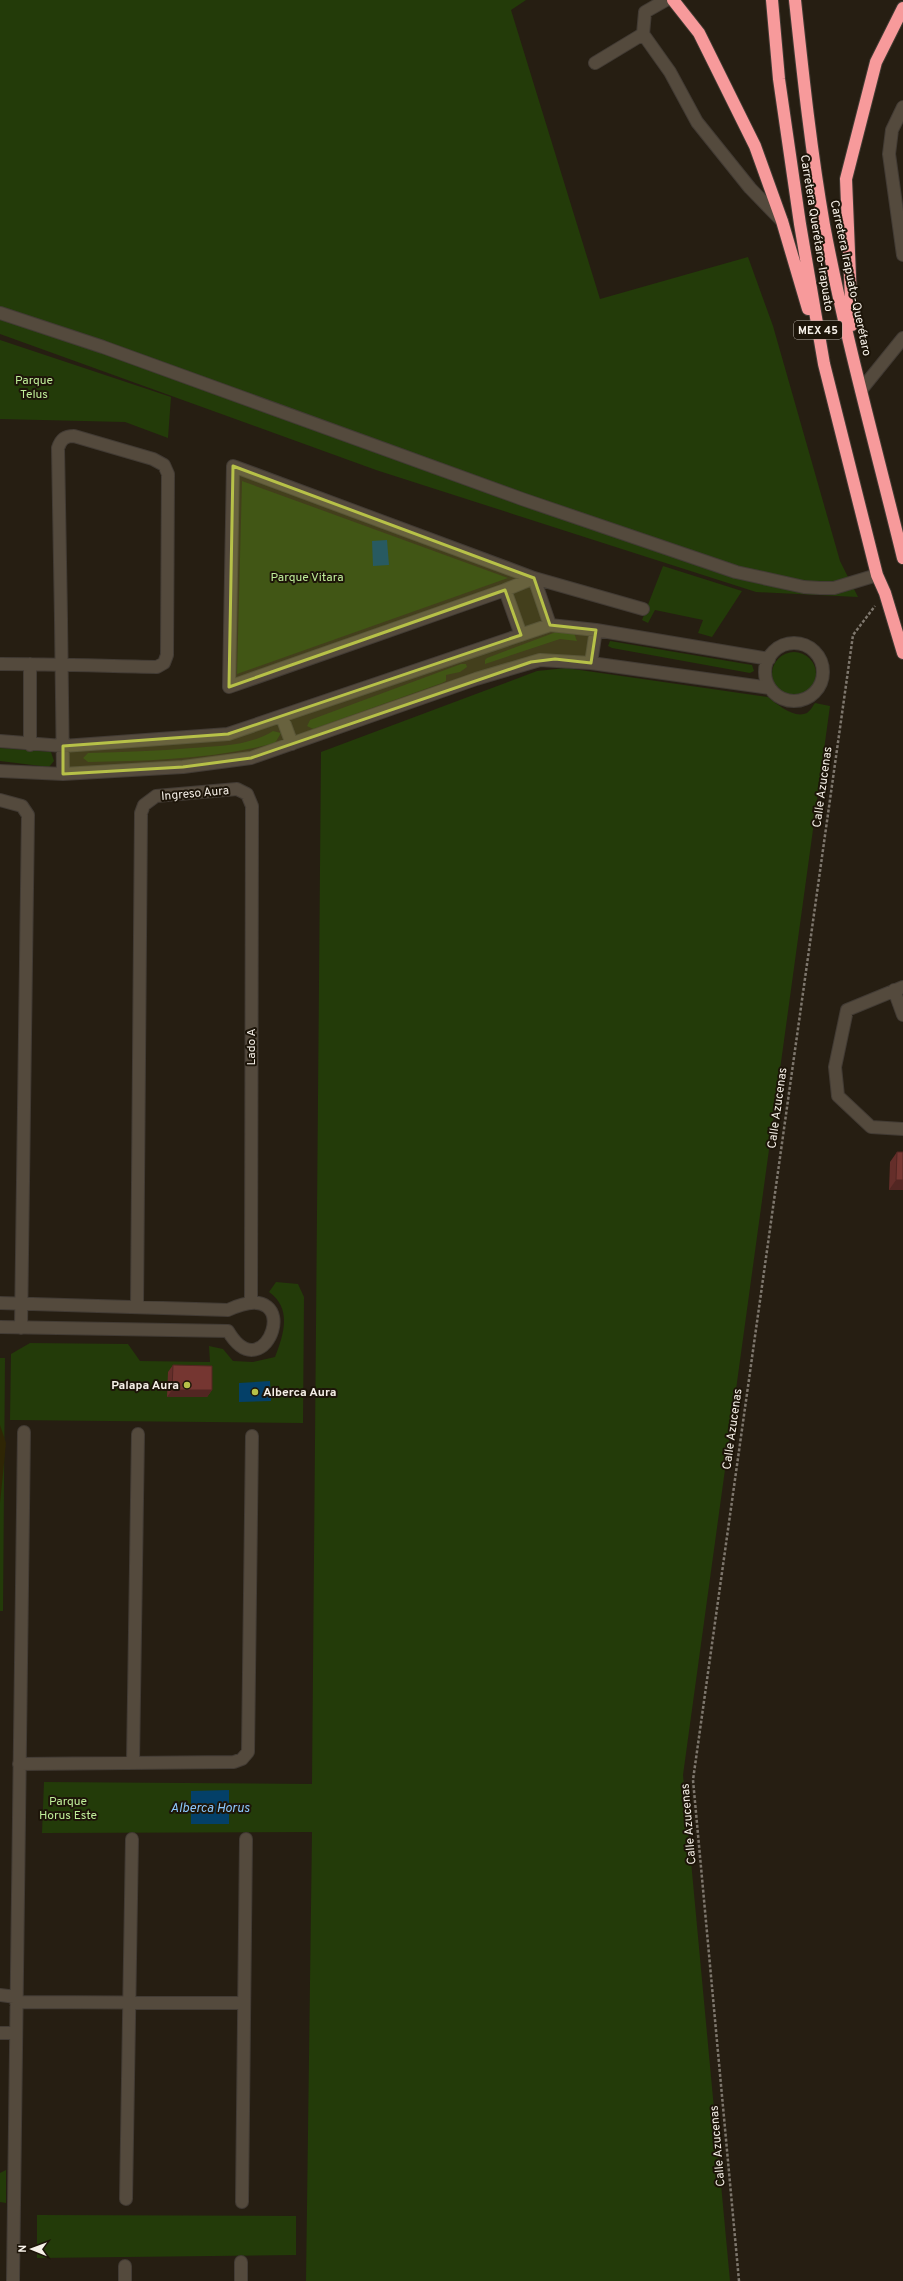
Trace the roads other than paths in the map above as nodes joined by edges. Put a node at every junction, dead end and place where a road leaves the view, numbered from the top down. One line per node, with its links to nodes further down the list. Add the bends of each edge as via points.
1 (666, 0): 6 (street, via 645,12)
2 (673, 0): 9 (highway, via 699,34 751,139)
3 (772, 0): 14 (highway, Carretera Querétaro-Irapuato / MEX 45, via 797,201)
4 (795, 0): 13 (highway, Carretera Irapuato-Querétaro / MEX 45, via 824,224)
5 (903, 8): 13 (highway, via 876,62 846,179)
6 (643, 34): 7 (street); 9 (street, via 670,72 696,122 750,188)
7 (595, 64)
8 (903, 107): 10 (street, via 892,130 889,154)
9 (782, 221): 14 (highway)
10 (903, 255)
11 (0, 313): 17 (street, via 103,347 522,499 736,572 804,587 820,588 834,588)
12 (903, 338): 15 (street)
13 (853, 357): 15 (highway, Carretera Irapuato-Querétaro / MEX 45)
14 (824, 364): 17 (highway, Carretera Querétaro-Irapuato / MEX 45)
15 (861, 390): 16 (highway, Carretera Irapuato-Querétaro / MEX 45)
16 (903, 558)
17 (877, 574): 24 (highway, Carretera Querétaro-Irapuato / MEX 45)
18 (534, 578): 19 (street); 19 (street, via 233,466 229,687); 20 (street); 21 (street)
19 (505, 590): 23 (street)
20 (643, 609)
21 (550, 625): 22 (street); 23 (street)
22 (596, 630): 25 (street); 26 (street)
23 (521, 635): 31 (street)
24 (903, 653)
25 (769, 659): 30 (street, via 766,678); 30 (street, via 781,646 799,644 814,652 822,667 820,685 815,692 800,701 783,699)
26 (591, 663): 30 (street); 34 (street, via 555,659 531,662)
27 (0, 664): 28 (street)
28 (30, 664): 29 (street); 33 (street)
29 (62, 665): 29 (street, via 58,448 63,439 74,436 153,459 167,469 167,655 164,663 157,667); 35 (street)
30 (770, 688)
31 (282, 717): 34 (street); 35 (street, via 228,734)
32 (0, 741): 33 (street)
33 (30, 744): 35 (street)
34 (292, 744): 37 (street, via 235,761 183,767)
35 (63, 746): 37 (street)
36 (0, 771): 37 (street)
37 (63, 774)
38 (247, 794): 43 (street, Lado A, via 252,806); 46 (street, Ingreso Aura, via 237,789 156,796 144,805 141,813)
39 (0, 800): 45 (street, via 22,806 28,815)
40 (898, 989): 41 (street); 42 (street, via 847,1010 835,1068 838,1096 866,1122 872,1127)
41 (903, 1015)
42 (903, 1129)
43 (251, 1301): 46 (street, via 228,1310); 48 (street, via 265,1306 274,1323 269,1340 254,1349 239,1346 228,1331)
44 (0, 1303): 45 (street)
45 (21, 1304): 46 (street); 48 (street)
46 (137, 1307)
47 (0, 1327): 48 (street)
48 (20, 1328)
49 (24, 1432): 53 (street)
50 (138, 1434): 52 (street)
51 (252, 1436): 52 (street, via 248,1752 242,1759 234,1762)
52 (133, 1763): 53 (street)
53 (20, 1764): 57 (street)
54 (132, 1839): 58 (street)
55 (246, 1839): 59 (street)
56 (0, 1995): 57 (street)
57 (16, 1999): 58 (street); 61 (street)
58 (129, 2002): 59 (street); 62 (street)
59 (244, 2003): 63 (street)
60 (0, 2033): 61 (street)
61 (16, 2033): 66 (street)
62 (126, 2200)
63 (242, 2202)
64 (241, 2262): 68 (street)
65 (125, 2266): 67 (street)
66 (13, 2281)
67 (125, 2281)
68 (241, 2281)

